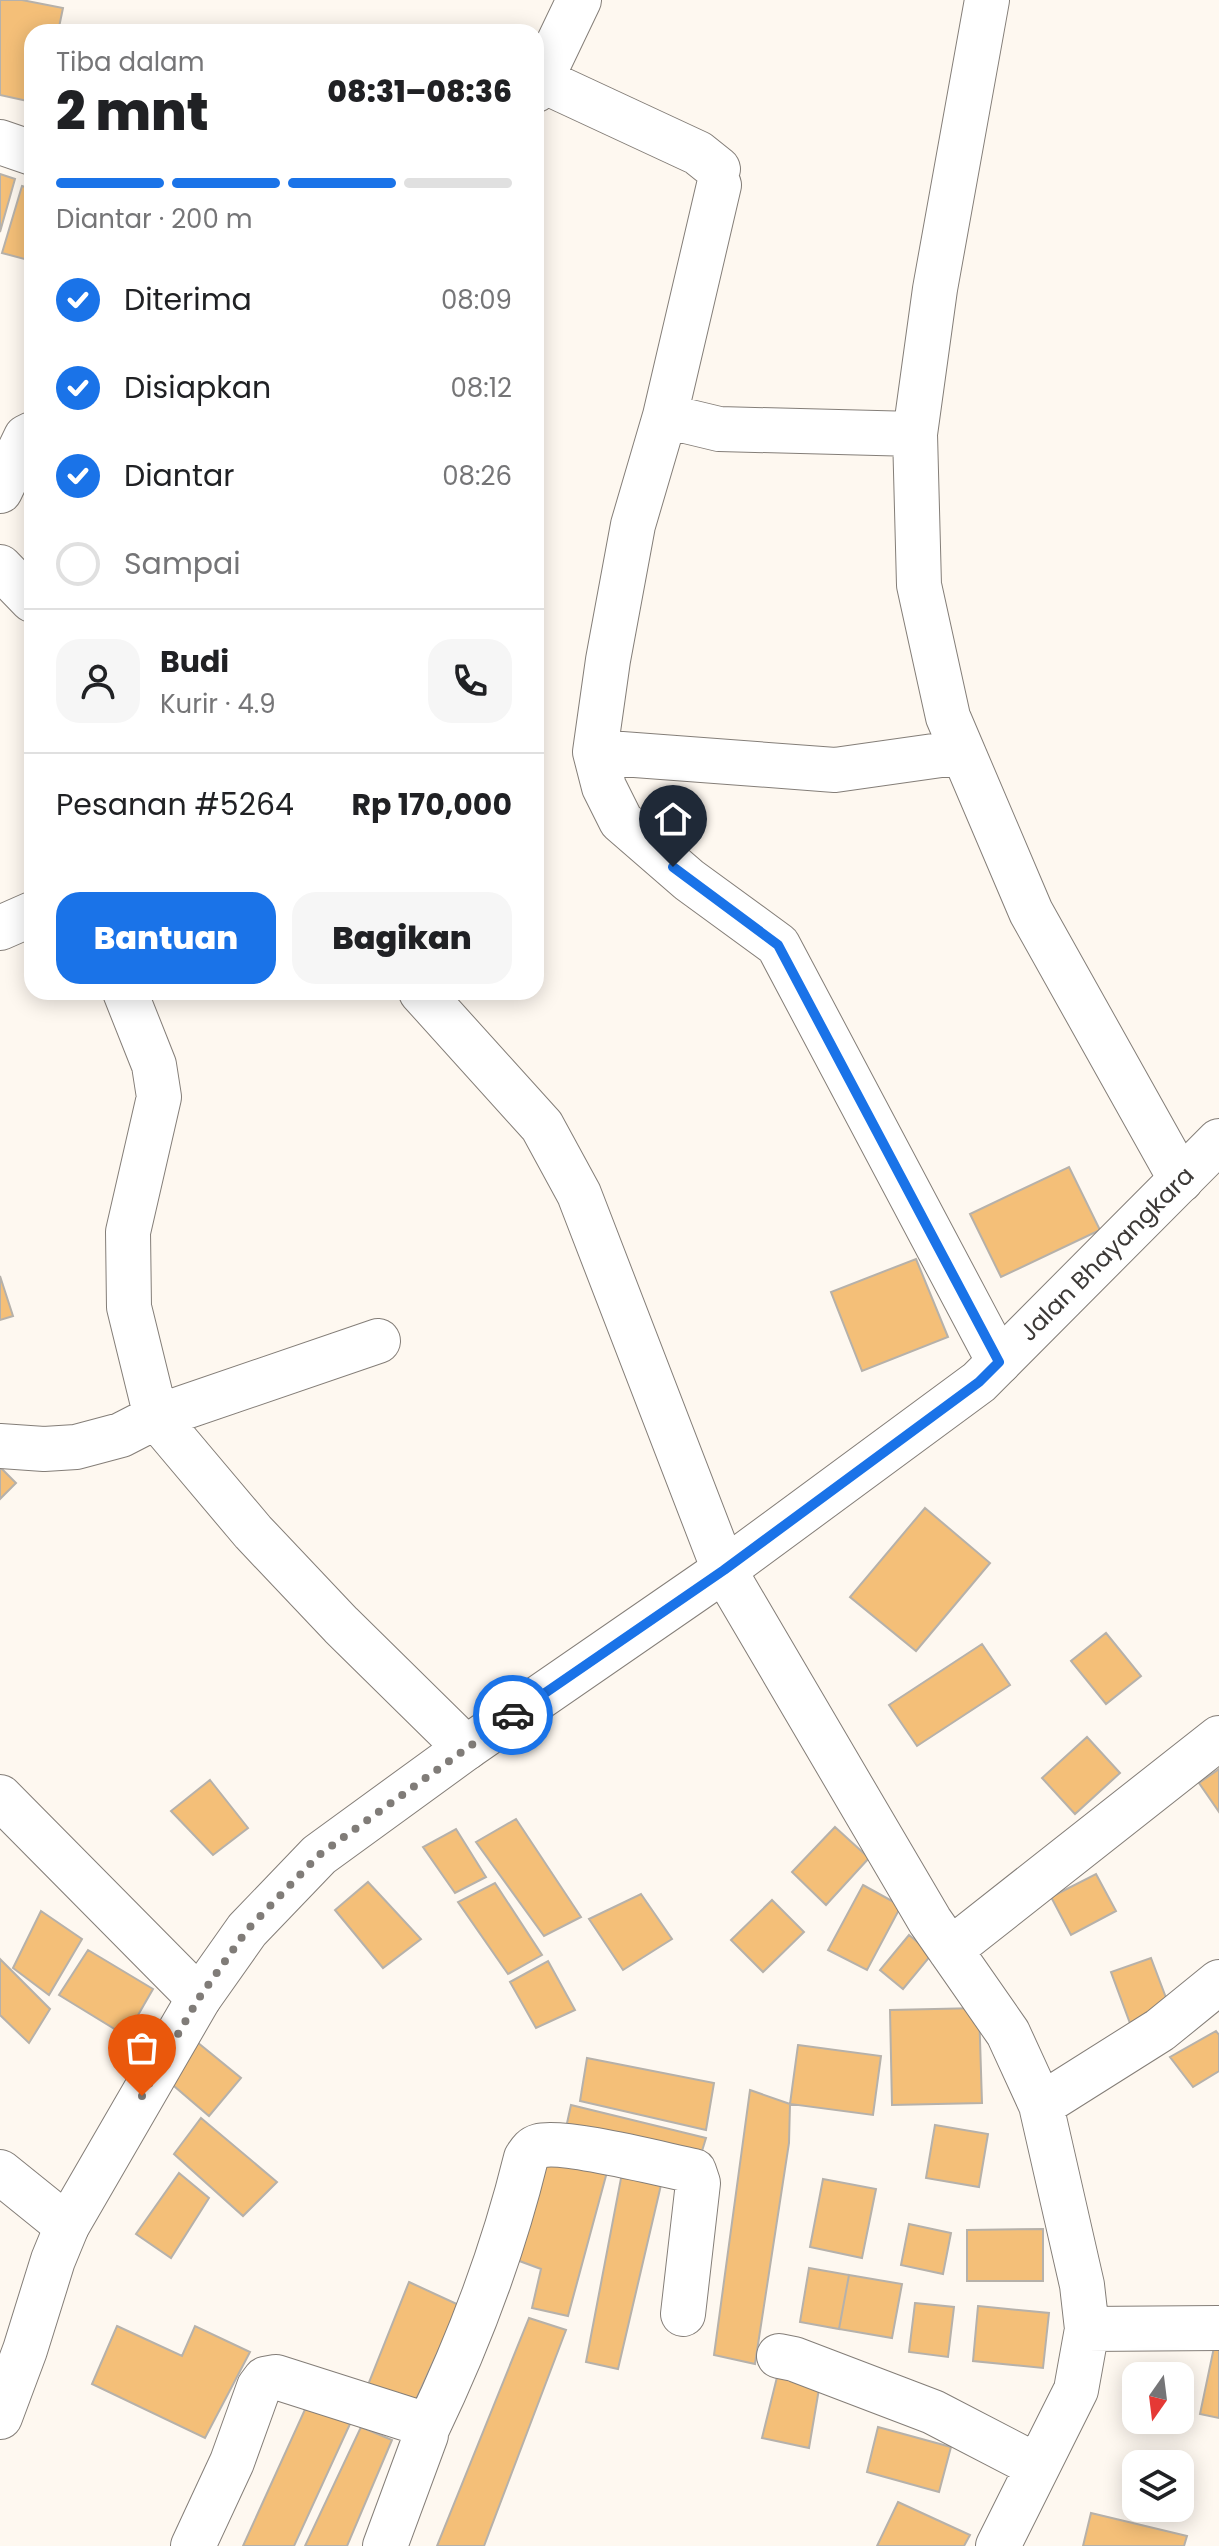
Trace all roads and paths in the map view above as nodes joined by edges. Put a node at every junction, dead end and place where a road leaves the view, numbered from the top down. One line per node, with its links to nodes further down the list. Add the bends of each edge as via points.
1 (579, 0): 3 (street)
2 (987, 0): 8 (street, via 935,289)
3 (544, 74)
4 (544, 87): 7 (street, via 698,153 719,177)
5 (0, 142): 6 (street)
6 (24, 150)
7 (665, 416): 8 (street, via 719,429); 13 (street, via 633,525)
8 (915, 434): 14 (street, via 919,585 948,717)
9 (24, 441): 10 (street)
10 (0, 491)
11 (0, 567): 12 (street)
12 (24, 592)
13 (595, 752): 14 (street, via 835,770); 22 (street, via 621,821 689,880 778,945)
14 (962, 752): 20 (street, via 1031,912)
15 (24, 918): 16 (street)
16 (0, 928)
17 (128, 1000): 23 (street, via 154,1065 159,1097 128,1232 129,1307)
18 (428, 1000): 25 (street, via 542,1126 579,1194)
19 (1219, 1141): 20 (street, Jalan Bhayangkara)
20 (1181, 1180): 22 (street, Jalan Bhayangkara)
21 (378, 1341): 23 (street)
22 (999, 1362): 25 (street, Jalan Bhayangkara)
23 (156, 1417): 24 (street, via 121,1435 76,1447); 27 (street, via 253,1532)
24 (0, 1446)
25 (724, 1570): 27 (street, Jalan Bhayangkara); 29 (street)
26 (1219, 1738): 29 (street)
27 (466, 1748): 31 (street, Jalan Bhayangkara, via 319,1855 247,1930)
28 (1, 1801): 31 (street)
29 (950, 1950): 32 (street, via 1008,2033)
30 (1219, 1982): 32 (street, via 1160,2030)
31 (199, 1998): 34 (street, Jalan Bhayangkara)
32 (1041, 2105): 37 (street)
33 (0, 2172): 34 (street)
34 (67, 2226): 39 (street, Jalan Bhayangkara)
35 (683, 2314): 40 (street, via 698,2183 694,2171 578,2148 532,2149 501,2249)
36 (1219, 2328): 37 (street)
37 (1087, 2329): 41 (street, via 1076,2390)
38 (779, 2356): 41 (street, via 933,2412)
39 (0, 2417)
40 (426, 2431): 42 (street, via 414,2421 276,2377 265,2379); 43 (street)
41 (1037, 2466): 44 (street)
42 (193, 2546)
43 (385, 2546)
44 (998, 2546)

